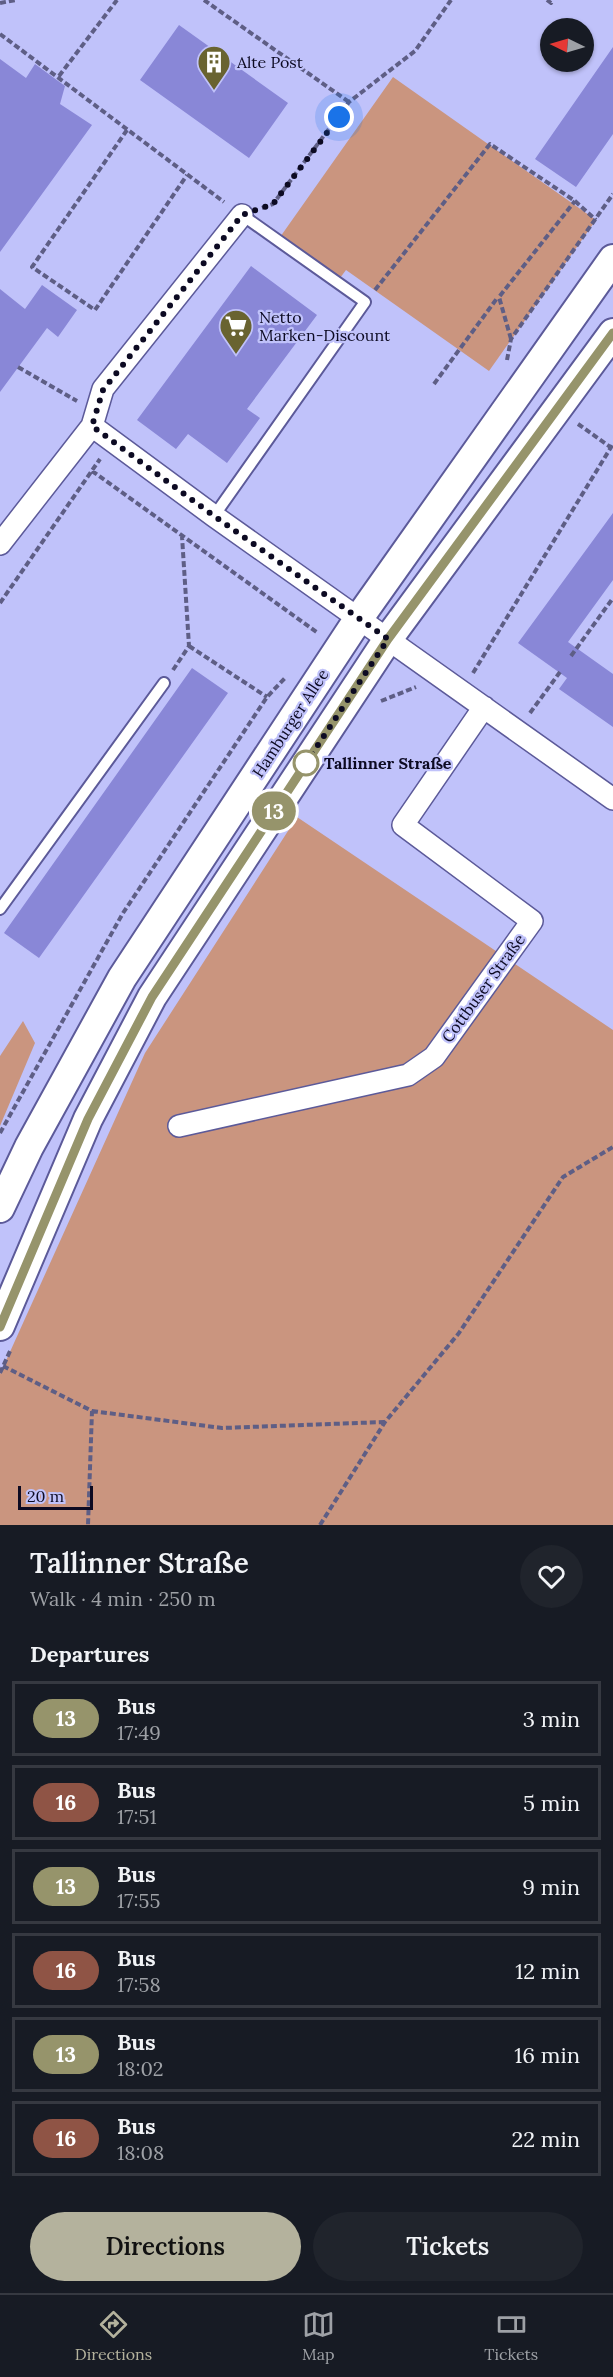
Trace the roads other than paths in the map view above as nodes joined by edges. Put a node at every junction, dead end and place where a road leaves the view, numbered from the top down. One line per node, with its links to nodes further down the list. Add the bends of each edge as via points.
1 (242, 215): 4 (street, via 103,390); 5 (lane, via 365,302)
2 (613, 259): 7 (street, Hamburger Allee)
3 (613, 333): 8 (street)
4 (94, 419): 5 (street, via 113,441); 6 (street)
5 (214, 516): 7 (street)
6 (0, 544)
7 (359, 618): 8 (street); 14 (street, Hamburger Allee, via 122,978)
8 (388, 639): 10 (street); 15 (street, via 152,997 88,1119)
9 (164, 684): 12 (lane)
10 (484, 706): 11 (street); 13 (street, Cottbuser Straße, via 404,825 532,921 434,1057 408,1075)
11 (613, 799)
12 (0, 909)
13 (179, 1126)
14 (0, 1208)
15 (7, 1335)

